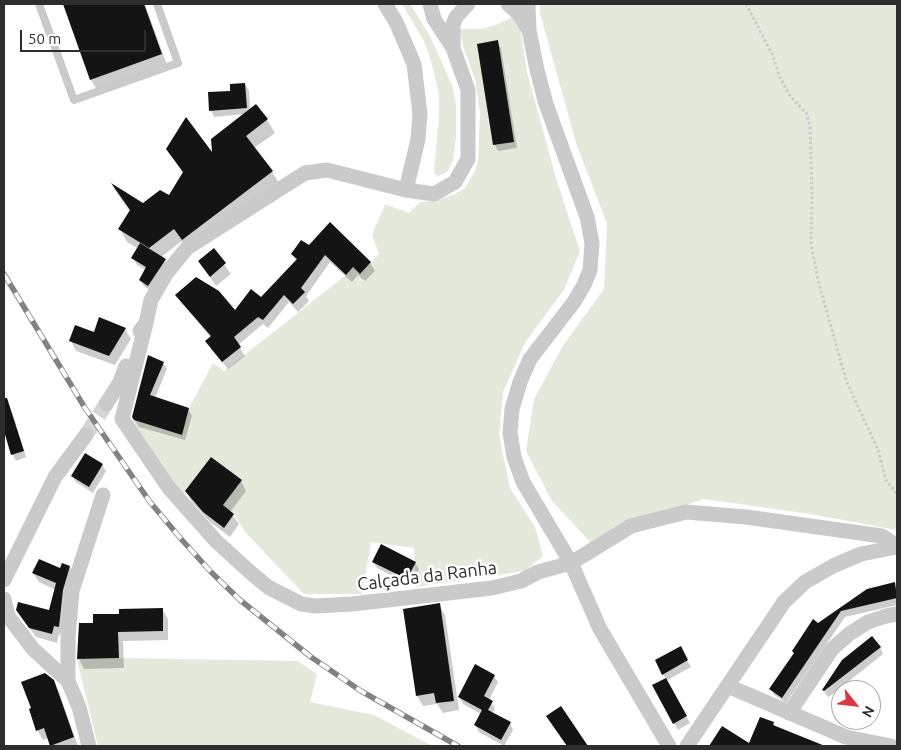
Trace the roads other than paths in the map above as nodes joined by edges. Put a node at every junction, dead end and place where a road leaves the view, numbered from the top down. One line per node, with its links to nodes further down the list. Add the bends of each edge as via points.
1 (38, 4): 2 (lane, via 74,100 178,63)
2 (157, 4)
3 (385, 4): 10 (street, via 414,64 420,114 418,139)
4 (430, 4): 9 (street, via 434,19)
5 (468, 4): 9 (street, via 453,25)
6 (508, 4): 8 (street, via 520,14)
7 (528, 4): 8 (street)
8 (529, 30): 16 (street, via 546,104 587,217 592,243 590,270 584,285 530,359 520,382 512,409 510,432 523,482)
9 (453, 48): 10 (street, Calçada da Ranha, via 468,90 468,159 455,182 434,194)
10 (406, 190): 11 (street, Calçada da Ranha, via 327,170 305,173 187,248 151,300)
11 (146, 323): 12 (street, via 136,335 120,382); 16 (street, Calçada da Ranha, via 126,425 170,488 216,540 268,587 301,604 352,604 492,588)
12 (106, 404)
13 (86, 435): 17 (street, via 55,477)
14 (103, 495): 20 (street, via 72,591)
15 (897, 546): 16 (street, Calçada da Ranha, via 882,536 686,512 631,526); 21 (street, via 861,554 805,582 784,602)
16 (571, 563): 27 (street, via 600,629)
17 (4, 580)
18 (4, 599): 20 (street, via 8,616 33,649)
19 (897, 614): 23 (street, via 868,622 832,649)
20 (68, 681): 22 (street)
21 (728, 686): 23 (street); 28 (street)
22 (79, 707): 25 (street); 26 (street)
23 (789, 713): 24 (street)
24 (844, 742): 29 (street)
25 (78, 746)
26 (89, 746)
27 (669, 746)
28 (687, 746)
29 (891, 746)

